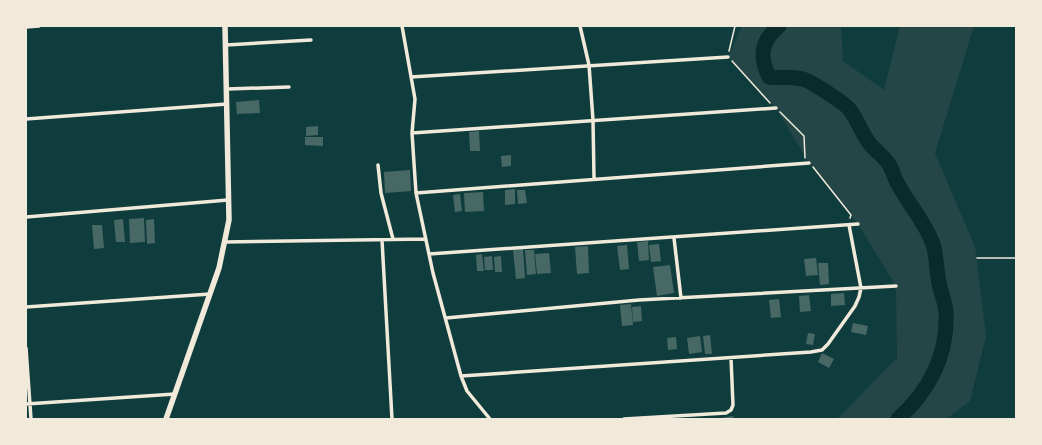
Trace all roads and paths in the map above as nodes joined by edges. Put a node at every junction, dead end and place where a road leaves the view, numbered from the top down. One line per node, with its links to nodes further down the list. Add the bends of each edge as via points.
1 (39, 26): 6 (street)
2 (225, 26): 8 (main road)
3 (402, 26): 11 (street)
4 (580, 26): 10 (street)
5 (735, 26): 9 (path)
6 (26, 27)
7 (311, 40): 8 (street)
8 (226, 45): 13 (main road)
9 (728, 57): 10 (street); 15 (path)
10 (588, 65): 11 (street); 17 (street)
11 (411, 77): 18 (street, via 415,99)
12 (289, 87): 13 (street)
13 (227, 89): 14 (main road)
14 (227, 104): 16 (street); 23 (main road)
15 (776, 108): 17 (street); 19 (path, via 804,136 805,157)
16 (26, 119)
17 (593, 120): 18 (street); 21 (street)
18 (412, 134): 22 (street)
19 (809, 162): 21 (street); 26 (path, via 851,215)
20 (378, 165): 30 (street, via 381,193)
21 (594, 178): 22 (street)
22 (416, 193): 28 (street)
23 (228, 200): 24 (street); 31 (main road, via 229,220)
24 (26, 217)
25 (858, 224): 26 (street)
26 (849, 225): 27 (street); 36 (street)
27 (674, 238): 32 (street); 38 (street)
28 (426, 239): 30 (street); 32 (street)
29 (382, 240): 30 (street); 31 (street); 48 (street)
30 (393, 240)
31 (224, 242): 37 (main road)
32 (429, 254): 40 (street)
33 (977, 258): 34 (path)
34 (1016, 258)
35 (896, 286): 36 (street)
36 (860, 288): 38 (street); 42 (street, via 855,306 822,350)
37 (210, 294): 39 (street); 44 (main road)
38 (681, 298): 40 (street)
39 (26, 307)
40 (446, 318): 43 (street)
41 (26, 348): 45 (street)
42 (731, 358): 43 (street); 50 (street, via 731,410)
43 (461, 376): 49 (street, via 467,391)
44 (175, 394): 45 (street); 47 (main road)
45 (28, 404): 46 (street)
46 (31, 419)
47 (166, 419)
48 (392, 419)
49 (490, 419)
50 (624, 419)

